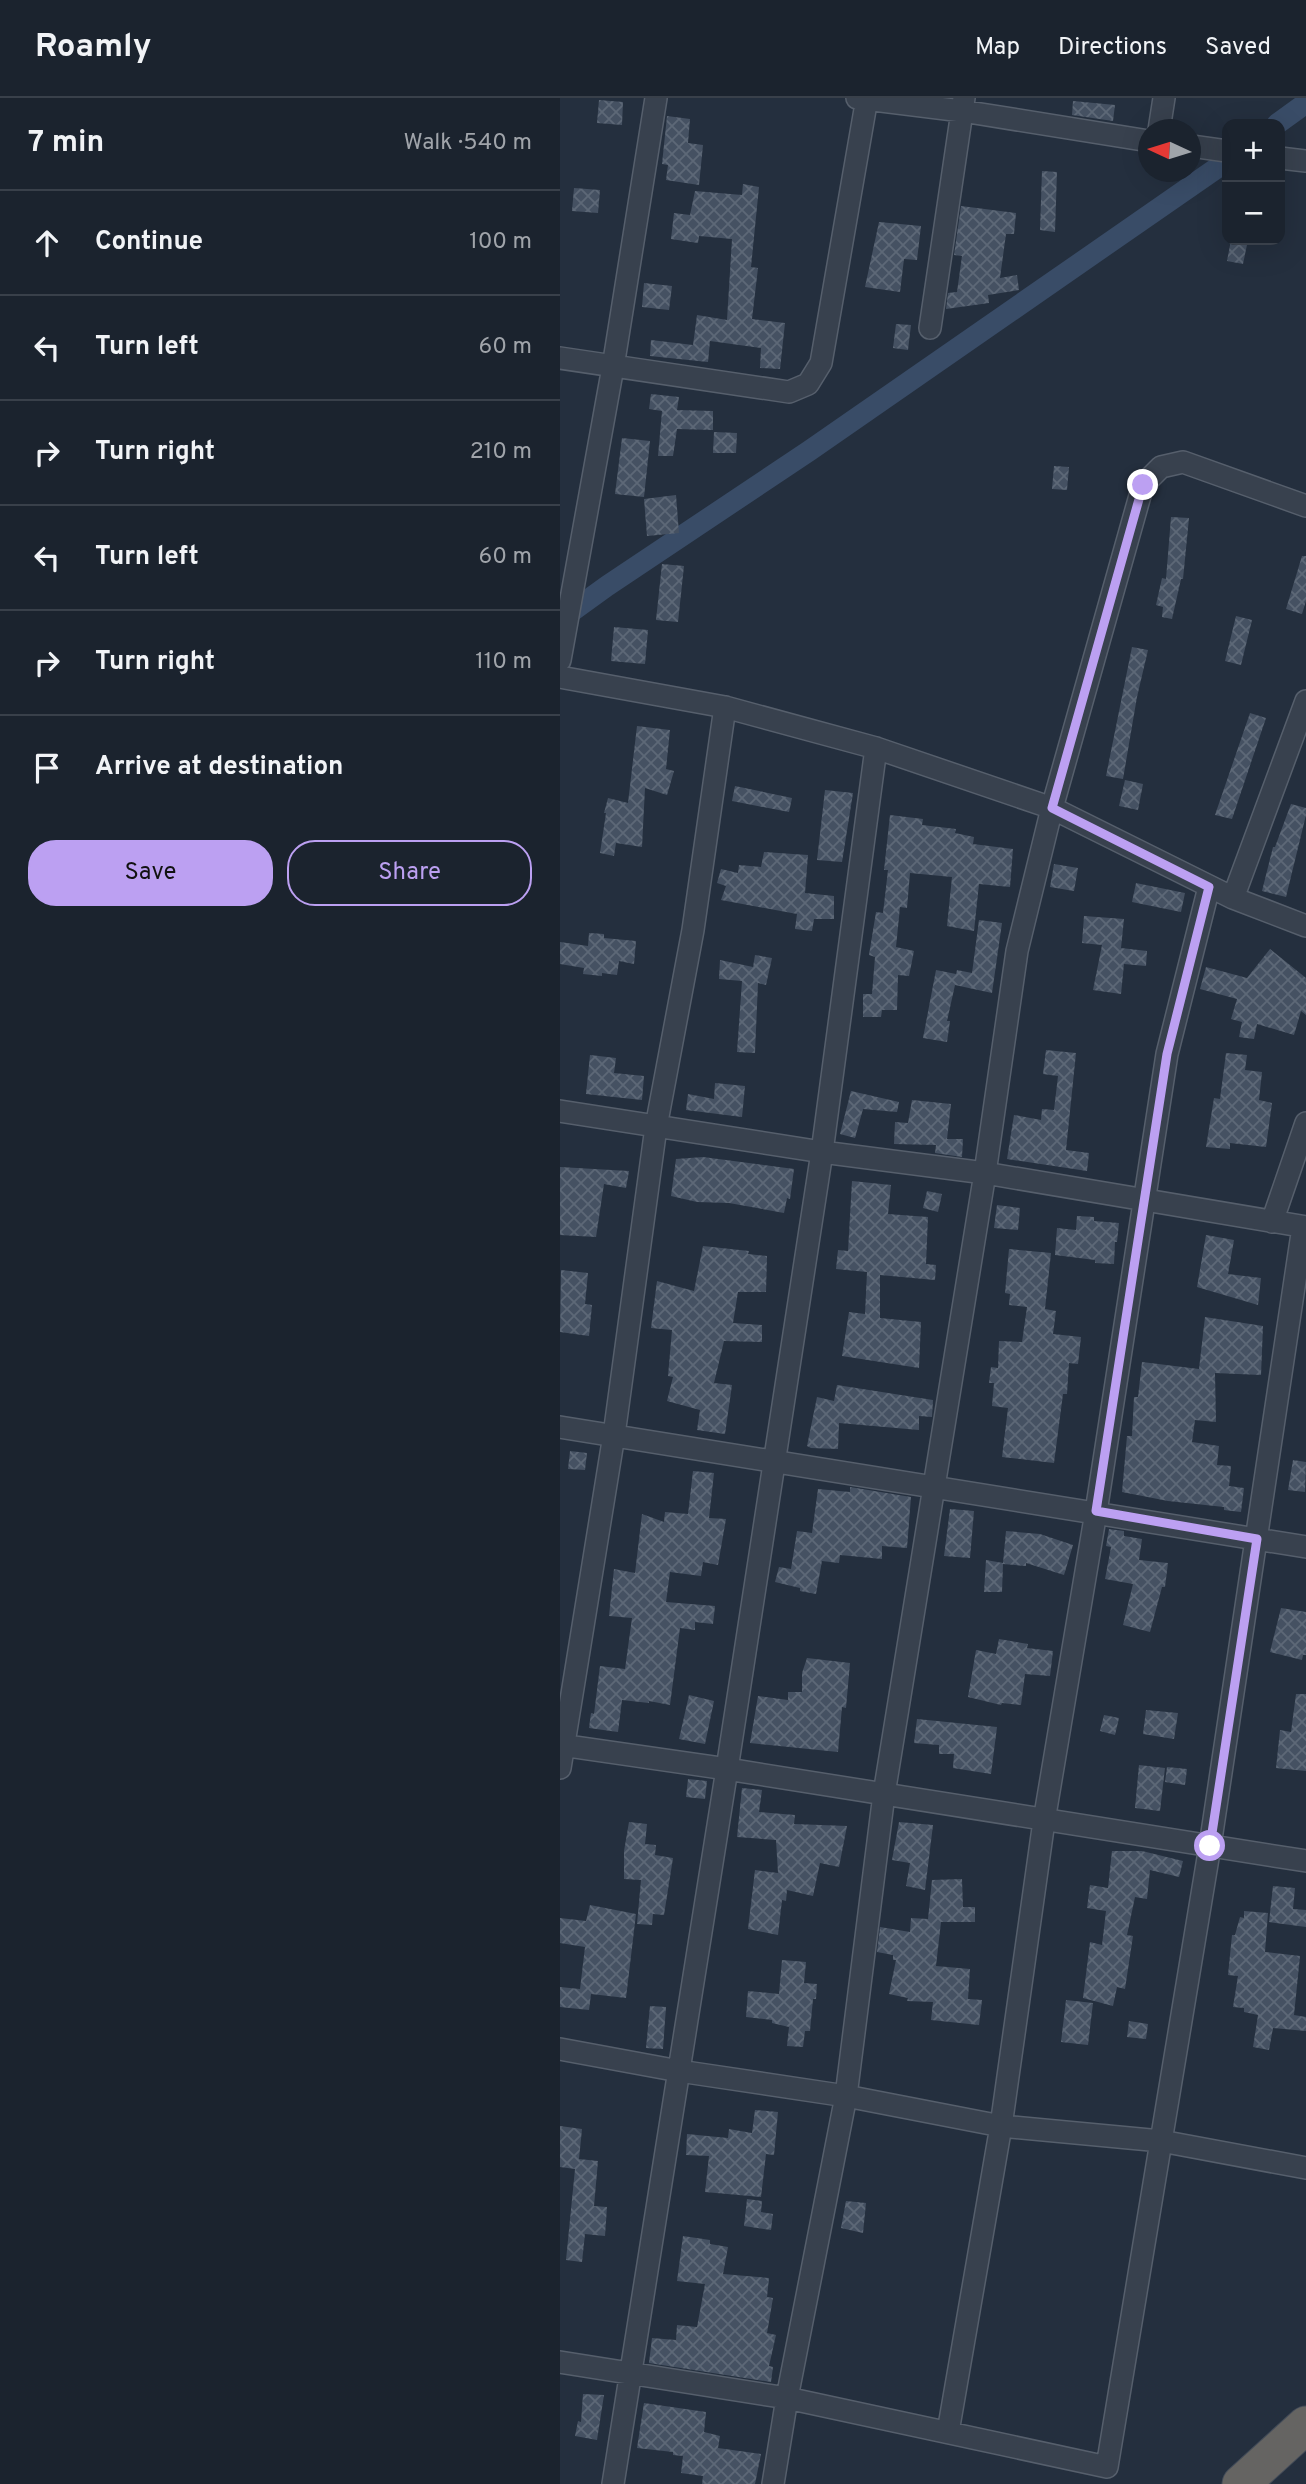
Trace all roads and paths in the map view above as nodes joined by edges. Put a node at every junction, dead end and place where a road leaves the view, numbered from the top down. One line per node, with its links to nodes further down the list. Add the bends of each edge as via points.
1 (656, 98): 13 (street)
2 (864, 98): 4 (street); 13 (street, via 821,363 808,384 789,392)
3 (1164, 98): 5 (street)
4 (963, 105): 6 (street); 11 (street)
5 (1161, 119)
6 (1138, 139)
7 (1201, 147): 8 (street)
8 (1222, 150)
9 (1285, 159): 10 (street)
10 (1306, 161)
11 (930, 328)
12 (560, 358): 13 (street)
13 (613, 366): 15 (street)
14 (1306, 506): 21 (street, via 1183,462 1161,467 1143,485)
15 (567, 607): 16 (street)
16 (561, 656)
17 (560, 677): 19 (street)
18 (1306, 701): 23 (street)
19 (724, 707): 20 (street); 27 (street, via 693,930)
20 (877, 748): 21 (street); 28 (street)
21 (1052, 808): 22 (street); 29 (street, via 1017,951)
22 (1209, 887): 23 (street); 30 (street, via 1167,1054)
23 (1233, 898): 24 (street)
24 (1306, 926)
25 (560, 1111): 27 (street)
26 (1306, 1123): 31 (street)
27 (656, 1127): 28 (street); 34 (street)
28 (822, 1152): 29 (street); 35 (street)
29 (985, 1173): 30 (street); 36 (street)
30 (1144, 1200): 31 (street); 37 (street)
31 (1272, 1222): 32 (street)
32 (1305, 1227): 38 (street)
33 (560, 1427): 34 (street)
34 (614, 1435): 35 (street); 40 (street)
35 (774, 1461): 36 (street); 42 (street)
36 (933, 1486): 37 (street); 43 (street)
37 (1096, 1511): 38 (street); 44 (street)
38 (1257, 1539): 39 (street); 45 (street)
39 (1306, 1547)
40 (562, 1745): 41 (street); 42 (street)
41 (560, 1768)
42 (727, 1769): 43 (street); 48 (street)
43 (884, 1794): 44 (street); 49 (street)
44 (1044, 1821): 45 (street); 50 (street)
45 (1210, 1846): 46 (street); 51 (street)
46 (1306, 1861)
47 (560, 2049): 48 (street)
48 (680, 2071): 49 (street); 54 (street)
49 (846, 2096): 50 (street); 55 (street)
50 (1001, 2126): 51 (street); 57 (street)
51 (1161, 2141): 52 (street); 57 (street, via 1107,2467)
52 (1306, 2168)
53 (560, 2362): 54 (street)
54 (629, 2373): 55 (street); 58 (street)
55 (787, 2398): 57 (street); 59 (street)
56 (1306, 2425): 60 (highway)
57 (948, 2432)
58 (613, 2484)
59 (773, 2484)
60 (1241, 2484)

